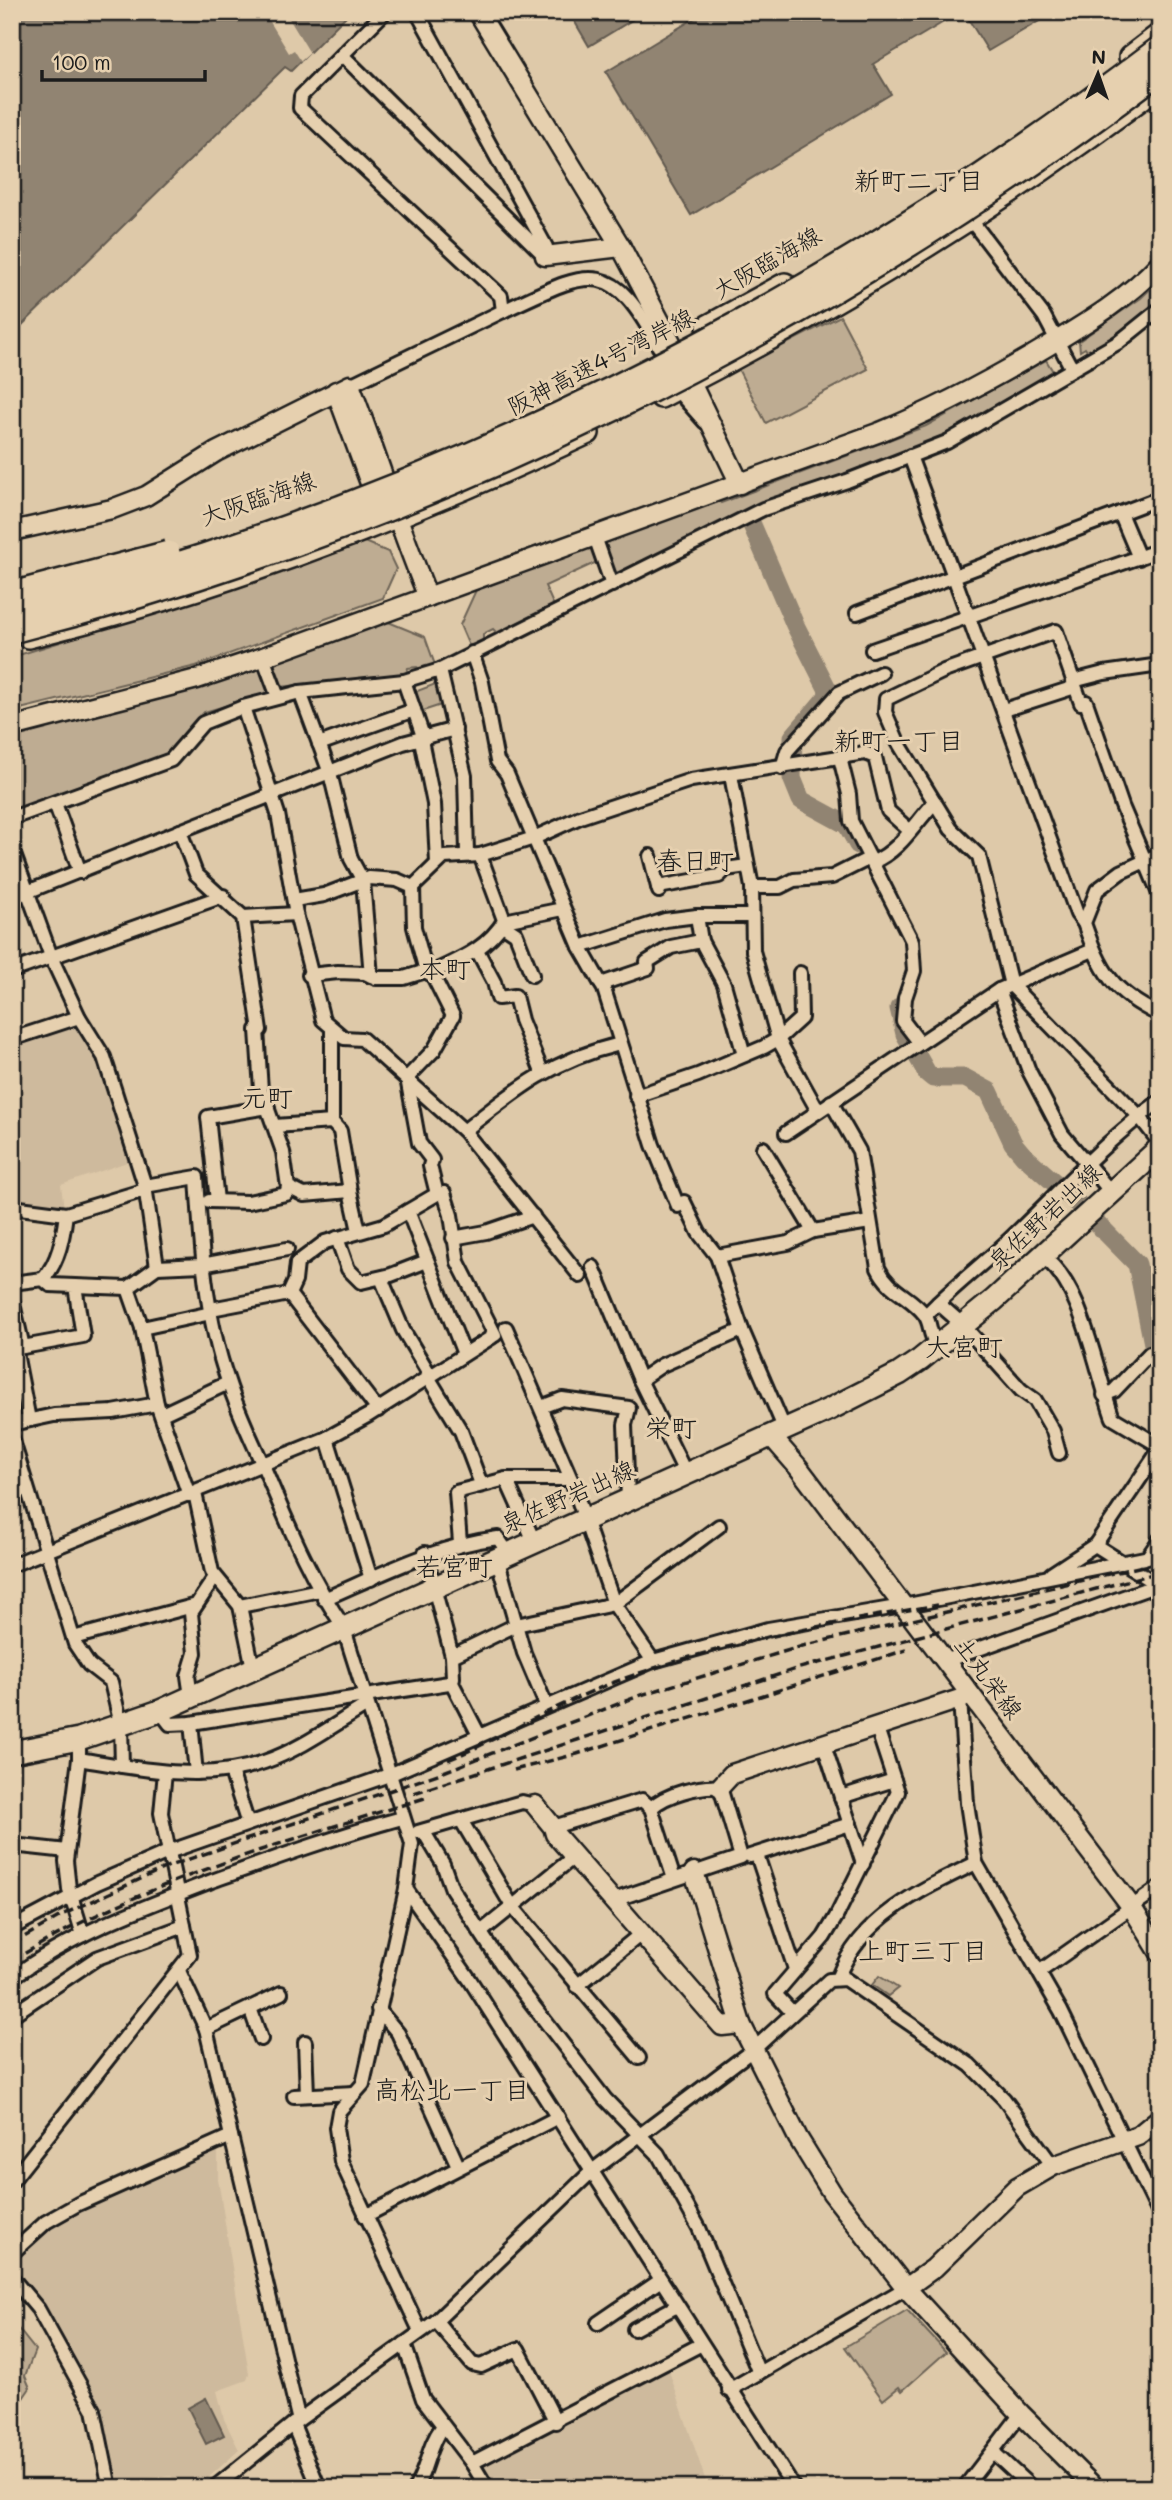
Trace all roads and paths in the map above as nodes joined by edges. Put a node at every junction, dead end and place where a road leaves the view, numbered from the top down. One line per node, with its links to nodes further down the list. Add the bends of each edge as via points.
1 (386, 12): 6 (street)
2 (417, 12): 12 (street, via 546,247)
3 (478, 12): 11 (street)
4 (1160, 34): 9 (main road, 大阪臨海線)
5 (1160, 48): 25 (highway, 阪神高速4号湾岸線, bridge, via 958,192 781,298 594,398)
6 (342, 55): 12 (street); 15 (street, via 301,96 300,108 501,296)
7 (1160, 71): 40 (highway, 阪神高速4号湾岸線, bridge, via 1044,156 877,265 613,410 330,532 167,588)
8 (1160, 85): 10 (main road)
9 (947, 185): 10 (street); 22 (main road, 大阪臨海線, via 783,285 603,383)
10 (970, 220): 16 (street, via 1044,316); 27 (main road, via 708,373 534,458)
11 (621, 247): 12 (street); 17 (street)
12 (545, 256)
13 (1160, 263): 16 (street, via 1107,310)
14 (1159, 310): 18 (street, via 1119,342)
15 (503, 311): 17 (street, via 569,281 607,280 632,300); 19 (street)
16 (1057, 340): 18 (street); 23 (street, via 943,407)
17 (665, 344)
18 (1072, 369): 21 (street, via 947,442)
19 (343, 388): 22 (street); 28 (street, via 216,452 146,496 112,509)
20 (689, 394): 23 (street)
21 (910, 456): 32 (street); 33 (street, via 763,509)
22 (379, 482): 27 (street); 36 (main road, 大阪臨海線, via 173,556)
23 (740, 484): 29 (street)
24 (1160, 498): 26 (street)
25 (348, 506): 34 (highway, bridge); 37 (highway, 阪神高速4号湾岸線, bridge, via 176,566)
26 (1120, 513): 31 (street); 32 (street)
27 (396, 518): 35 (street); 41 (main road, via 183,594)
28 (12, 531)
29 (594, 534): 33 (street); 35 (street)
30 (1160, 550): 31 (street)
31 (1139, 558): 39 (street)
32 (955, 576): 38 (street); 39 (street)
33 (612, 585): 43 (street)
34 (12, 593)
35 (428, 597): 44 (street)
36 (12, 602)
37 (12, 612)
38 (857, 614)
39 (970, 617): 42 (street); 45 (street)
40 (12, 631)
41 (12, 641)
42 (872, 650)
43 (472, 653): 47 (street); 70 (street, via 497,761)
44 (263, 657): 52 (street); 56 (street)
45 (985, 658): 50 (street, via 1056,631); 55 (street); 65 (street, via 944,671 886,699 885,712 898,742)
46 (1160, 665): 50 (street, via 1104,673)
47 (440, 670): 49 (street); 57 (street)
48 (881, 673): 61 (street, via 839,693 787,751)
49 (404, 681): 51 (street); 54 (street)
50 (1074, 684): 55 (street); 76 (street, via 1081,703 1086,702)
51 (300, 692): 52 (street); 59 (street)
52 (278, 697): 53 (street)
53 (243, 707): 64 (street); 66 (street, via 203,723 171,760)
54 (414, 710): 58 (street); 59 (street)
55 (1004, 710): 94 (street)
56 (12, 727)
57 (455, 729): 58 (street); 72 (street, via 465,776)
58 (423, 739): 62 (street); 78 (street, via 434,804)
59 (319, 744): 62 (street)
60 (840, 758): 61 (street); 68 (street, via 865,753 875,757 888,811); 77 (street, via 850,821)
61 (788, 767): 63 (street)
62 (330, 773): 64 (street); 81 (street, via 351,859)
63 (731, 775): 70 (street, via 691,780 580,817); 79 (street)
64 (272, 793): 69 (street); 88 (street)
65 (936, 802): 68 (street); 107 (street, via 951,829 979,856)
66 (55, 803): 67 (street); 80 (street)
67 (12, 818)
68 (909, 830): 77 (street, via 894,851)
69 (180, 831): 80 (street); 86 (street, via 196,874)
70 (534, 838): 74 (street); 89 (street)
71 (12, 849): 84 (street)
72 (467, 853): 74 (street); 78 (street)
73 (1160, 854): 76 (street)
74 (480, 855): 93 (street)
75 (650, 856): 79 (street, via 659,889)
76 (1145, 860): 85 (street); 94 (street, via 1097,890)
77 (868, 861): 83 (street, via 832,877); 115 (street, via 912,941 914,971 903,1021)
78 (437, 863): 82 (street)
79 (747, 866): 83 (street)
80 (80, 872): 84 (street)
81 (363, 881): 82 (street, via 380,877); 88 (street); 105 (street)
82 (413, 887): 101 (street, via 414,927)
83 (752, 887): 91 (street)
84 (29, 892): 87 (street); 99 (street)
85 (1160, 896)
86 (223, 897): 92 (street); 99 (street)
87 (12, 898)
88 (295, 907): 92 (street); 103 (street)
89 (563, 909): 93 (street); 96 (street)
90 (697, 916): 91 (street); 95 (street); 96 (street, via 665,920)
91 (751, 916): 113 (street, via 753,951)
92 (243, 917): 122 (street, via 258,1030 257,1068)
93 (504, 921): 97 (street, via 494,937); 104 (street, via 516,934)
94 (1084, 923): 98 (street)
95 (701, 941): 106 (street, via 671,947 647,962 648,968); 116 (street, via 724,984)
96 (580, 947): 106 (street)
97 (477, 950): 101 (street); 117 (street, via 498,998 515,996)
98 (1093, 950): 107 (street); 109 (street, via 1112,984)
99 (52, 959): 100 (street); 110 (street)
100 (12, 971)
101 (428, 972): 105 (street, via 404,978); 118 (street, via 453,1016 434,1050)
102 (800, 972): 113 (street, via 801,1018)
103 (309, 975): 105 (street, via 338,971); 111 (street, via 323,1020)
104 (531, 975)
105 (371, 976)
106 (601, 984): 114 (street)
107 (1011, 985): 108 (street); 124 (street)
108 (999, 990): 115 (street); 131 (street, via 1030,1071 1062,1134)
109 (1160, 1015)
110 (79, 1017): 112 (street); 133 (street, via 104,1057)
111 (332, 1029): 118 (street, via 344,1038 362,1039); 125 (street)
112 (12, 1039)
113 (778, 1039): 116 (street); 123 (street)
114 (620, 1044): 117 (street, via 590,1051); 119 (street)
115 (915, 1045): 121 (street)
116 (744, 1055): 119 (street)
117 (542, 1072): 127 (street)
118 (407, 1079): 127 (street); 136 (street, via 419,1143 432,1160)
119 (636, 1096): 149 (street, via 681,1204)
120 (1160, 1101): 124 (street)
121 (831, 1102): 123 (street); 143 (street, via 859,1151)
122 (268, 1107): 126 (street); 137 (street, via 208,1117)
123 (818, 1111): 128 (street)
124 (1139, 1116): 129 (street); 131 (street)
125 (332, 1122): 126 (street); 134 (street, via 340,1130)
126 (275, 1126): 132 (street)
127 (464, 1131): 142 (street)
128 (786, 1133)
129 (1160, 1146): 135 (main road, 泉佐野岩出線)
130 (763, 1148): 145 (street)
131 (1085, 1163): 135 (street); 163 (street, via 1017,1233)
132 (288, 1187): 134 (street, via 304,1195); 137 (street, via 286,1194 248,1202)
133 (145, 1188): 138 (street, via 197,1177); 141 (street); 153 (street)
134 (349, 1191): 144 (street)
135 (1111, 1192): 150 (main road, 泉佐野岩出線)
136 (437, 1194): 140 (street); 147 (street, via 444,1193)
137 (217, 1201): 138 (street)
138 (199, 1202): 152 (street)
139 (12, 1207): 141 (street)
140 (408, 1211): 144 (street, via 384,1225); 151 (street)
141 (66, 1214): 157 (street, via 63,1239 51,1271)
142 (533, 1216): 147 (street); 155 (street)
143 (870, 1222): 145 (street); 165 (street, via 878,1268 886,1284)
144 (359, 1231): 146 (street)
145 (813, 1231): 149 (street, via 788,1243)
146 (337, 1238): 156 (street, via 355,1277 361,1282); 161 (street, via 296,1263)
147 (453, 1238): 169 (street, via 458,1262)
148 (287, 1249): 152 (street)
149 (717, 1256): 168 (street)
150 (1041, 1256): 166 (main road, 泉佐野岩出線); 177 (street, via 1070,1286)
151 (427, 1261): 156 (street); 173 (street)
152 (202, 1265): 153 (street); 164 (street)
153 (157, 1267): 160 (street)
154 (593, 1267): 175 (street)
155 (580, 1276)
156 (381, 1278): 174 (street)
157 (43, 1279): 158 (street); 159 (street, via 50,1285)
158 (12, 1283)
159 (75, 1286): 160 (street); 171 (street, via 83,1336)
160 (128, 1288): 167 (street)
161 (289, 1294): 164 (street); 180 (street)
162 (12, 1299): 171 (street)
163 (938, 1303): 165 (street); 166 (street)
164 (211, 1311): 167 (street); 176 (street)
165 (926, 1315): 170 (street, via 930,1338)
166 (963, 1325): 170 (main road, 泉佐野岩出線); 187 (street, via 1035,1400 1053,1431)
167 (142, 1328): 179 (street)
168 (743, 1329): 175 (street, via 662,1365); 183 (street)
169 (498, 1333): 173 (street); 178 (street)
170 (938, 1345): 183 (main road, 泉佐野岩出線, via 899,1374)
171 (17, 1348): 181 (street)
172 (1156, 1352): 177 (street)
173 (464, 1354): 174 (street)
174 (429, 1376): 180 (street); 193 (street, via 461,1431)
175 (640, 1380): 189 (street)
176 (228, 1383): 179 (street); 188 (street)
177 (1104, 1395): 186 (street, via 1113,1418)
178 (541, 1407): 191 (street); 195 (street, via 562,1399 629,1408 625,1425)
179 (160, 1409): 181 (street); 194 (street)
180 (378, 1410): 185 (street)
181 (29, 1420): 182 (street)
182 (12, 1424)
183 (778, 1433): 189 (main road, 泉佐野岩出線); 217 (street, 土丸栄線)
184 (12, 1438): 192 (street)
185 (327, 1438): 188 (street); 210 (street)
186 (1160, 1447): 201 (street)
187 (1059, 1453)
188 (263, 1464): 194 (street); 213 (street)
189 (685, 1472): 195 (main road, 泉佐野岩出線)
190 (506, 1479): 191 (street); 193 (street); 199 (street)
191 (570, 1479): 196 (street)
192 (18, 1482): 202 (street)
193 (481, 1484): 200 (street, via 456,1492)
194 (192, 1494): 202 (street); 208 (street)
195 (628, 1498): 196 (main road, 泉佐野岩出線)
196 (585, 1518): 199 (main road, 泉佐野岩出線); 214 (street)
197 (719, 1526): 214 (street)
198 (1160, 1539): 205 (street)
199 (534, 1541): 204 (main road, 泉佐野岩出線)
200 (460, 1543): 203 (street); 204 (street, via 498,1538)
201 (1095, 1545): 206 (street); 209 (street)
202 (46, 1551): 207 (street); 220 (street)
203 (425, 1553): 210 (street); 211 (street)
204 (502, 1555): 211 (main road, 泉佐野岩出線); 218 (street)
205 (1153, 1556): 206 (street)
206 (1123, 1563): 209 (street); 212 (street)
207 (12, 1565)
208 (215, 1577): 215 (street); 216 (street)
209 (1046, 1577): 217 (street)
210 (371, 1579): 213 (street)
211 (435, 1585): 219 (main road, 泉佐野岩出線); 221 (street)
212 (1159, 1585): 223 (street)
213 (322, 1595): 216 (street); 219 (street)
214 (614, 1604): 218 (street); 222 (street)
215 (193, 1606): 220 (street); 226 (street)
216 (240, 1606): 224 (street)
217 (903, 1606): 222 (street, via 768,1629); 223 (street, 土丸栄線)
218 (516, 1625): 221 (street); 229 (street)
219 (343, 1626): 224 (main road, 泉佐野岩出線); 228 (street)
220 (73, 1638): 232 (street, via 89,1665 111,1682)
221 (452, 1656): 225 (street)
222 (653, 1661): 229 (street)
223 (945, 1661): 227 (street, 土丸栄線)
224 (253, 1668): 226 (main road, 泉佐野岩出線)
225 (451, 1681): 228 (street); 234 (street)
226 (191, 1696): 230 (main road, 泉佐野岩出線)
227 (965, 1697): 233 (street); 261 (street, via 967,1803); 271 (street, 土丸栄線)
228 (366, 1702): 231 (street); 240 (street, via 267,1761); 242 (street)
229 (546, 1705): 234 (street)
230 (160, 1711): 231 (street, via 170,1724); 232 (main road, 泉佐野岩出線)
231 (191, 1723): 241 (street)
232 (121, 1725): 236 (main road, 泉佐野岩出線); 238 (street)
233 (877, 1728): 235 (street); 243 (street)
234 (480, 1735): 242 (street)
235 (824, 1745): 244 (street, via 732,1774); 245 (street)
236 (79, 1749): 237 (main road, 泉佐野岩出線); 238 (street); 256 (street)
237 (12, 1752)
238 (122, 1766): 239 (street)
239 (165, 1772): 241 (street); 257 (street, via 161,1813)
240 (231, 1772): 241 (street); 248 (street)
241 (196, 1773)
242 (388, 1776): 249 (street); 257 (street)
243 (894, 1780): 245 (street); 262 (street, via 898,1792)
244 (720, 1787): 247 (street, via 708,1786 658,1801); 260 (street)
245 (841, 1797): 251 (street)
246 (535, 1805): 250 (street, via 522,1802); 252 (street)
247 (651, 1808): 252 (street, via 642,1800); 264 (street)
248 (246, 1818)
249 (402, 1818): 253 (street); 267 (street, via 322,1840)
250 (461, 1820): 254 (street); 270 (street)
251 (850, 1824): 258 (street); 262 (street)
252 (553, 1827): 259 (street)
253 (407, 1832): 254 (street); 266 (street, via 412,1844)
254 (424, 1832): 274 (street, via 452,1889)
255 (12, 1845): 256 (street)
256 (66, 1851): 268 (street)
257 (168, 1852): 267 (street); 268 (street)
258 (757, 1855): 260 (street); 278 (street)
259 (575, 1856): 269 (street); 270 (street)
260 (741, 1857): 263 (street)
261 (976, 1863): 280 (street); 282 (street, via 890,1909 846,1955)
262 (863, 1864): 278 (street, via 824,1937)
263 (694, 1872): 264 (street); 289 (street)
264 (674, 1879): 269 (street)
265 (1160, 1887): 271 (street)
266 (406, 1889): 286 (street); 296 (street)
267 (178, 1894): 272 (street); 276 (street)
268 (72, 1897): 273 (street); 276 (street)
269 (614, 1900): 275 (street)
270 (512, 1906): 274 (street); 283 (street)
271 (1131, 1906): 277 (street, 土丸栄線); 280 (street)
272 (184, 1926): 279 (street, via 190,1955); 288 (street, via 97,1958)
273 (12, 1928)
274 (481, 1933): 298 (street, via 606,2099)
275 (642, 1933): 283 (street); 289 (street, via 722,2026)
276 (83, 1935): 281 (street)
277 (1160, 1953)
278 (795, 1969): 287 (street, via 775,1994)
279 (179, 1971): 290 (street); 304 (street)
280 (1039, 1972): 300 (street)
281 (14, 1973)
282 (838, 1977): 287 (street); 302 (street, via 970,2065 1004,2099)
283 (578, 1986): 294 (street)
284 (281, 1993): 285 (street)
285 (250, 2008): 290 (street); 291 (street)
286 (378, 2008): 295 (street, via 363,2084); 301 (street, via 398,2033)
287 (792, 2012): 293 (street)
288 (12, 2015)
289 (741, 2024): 293 (street)
290 (206, 2029): 299 (street)
291 (261, 2039)
292 (305, 2042): 295 (street, via 300,2096)
293 (754, 2049): 298 (street); 310 (street, via 797,2138 832,2193)
294 (639, 2058)
295 (354, 2093): 306 (street, via 339,2111 336,2128 341,2161)
296 (558, 2117): 301 (street); 303 (street)
297 (1160, 2118): 300 (street, via 1138,2136)
298 (640, 2135): 303 (street); 318 (street, via 658,2154 699,2228)
299 (231, 2136): 307 (street, via 78,2203 46,2222); 321 (street)
300 (1123, 2141): 302 (street); 305 (street)
301 (458, 2166): 306 (street)
302 (1053, 2166): 310 (street, via 1017,2187 934,2268)
303 (592, 2171): 309 (street); 312 (street)
304 (12, 2181)
305 (1160, 2215)
306 (365, 2216): 315 (street)
307 (12, 2253)
308 (12, 2278): 327 (street, via 38,2309 94,2410)
309 (661, 2280): 311 (street); 313 (street)
310 (906, 2288): 318 (street); 320 (street)
311 (677, 2306): 314 (street); 317 (street)
312 (436, 2321): 315 (street); 322 (street, via 472,2364 481,2366 518,2349)
313 (598, 2323)
314 (634, 2329)
315 (420, 2331): 316 (street)
316 (404, 2344): 321 (street); 323 (street, via 423,2399)
317 (700, 2345): 319 (street); 322 (street)
318 (759, 2373): 319 (street)
319 (729, 2390): 332 (street)
320 (1021, 2414): 324 (street); 334 (street)
321 (295, 2421): 328 (street); 329 (street)
322 (555, 2422): 325 (street)
323 (442, 2427): 325 (street); 330 (street, via 431,2442)
324 (994, 2453): 326 (street); 333 (street)
325 (472, 2463): 331 (street)
326 (1028, 2486)
327 (110, 2488)
328 (214, 2488)
329 (319, 2488)
330 (415, 2488)
331 (487, 2488)
332 (794, 2488)
333 (964, 2488)
334 (1095, 2488)

